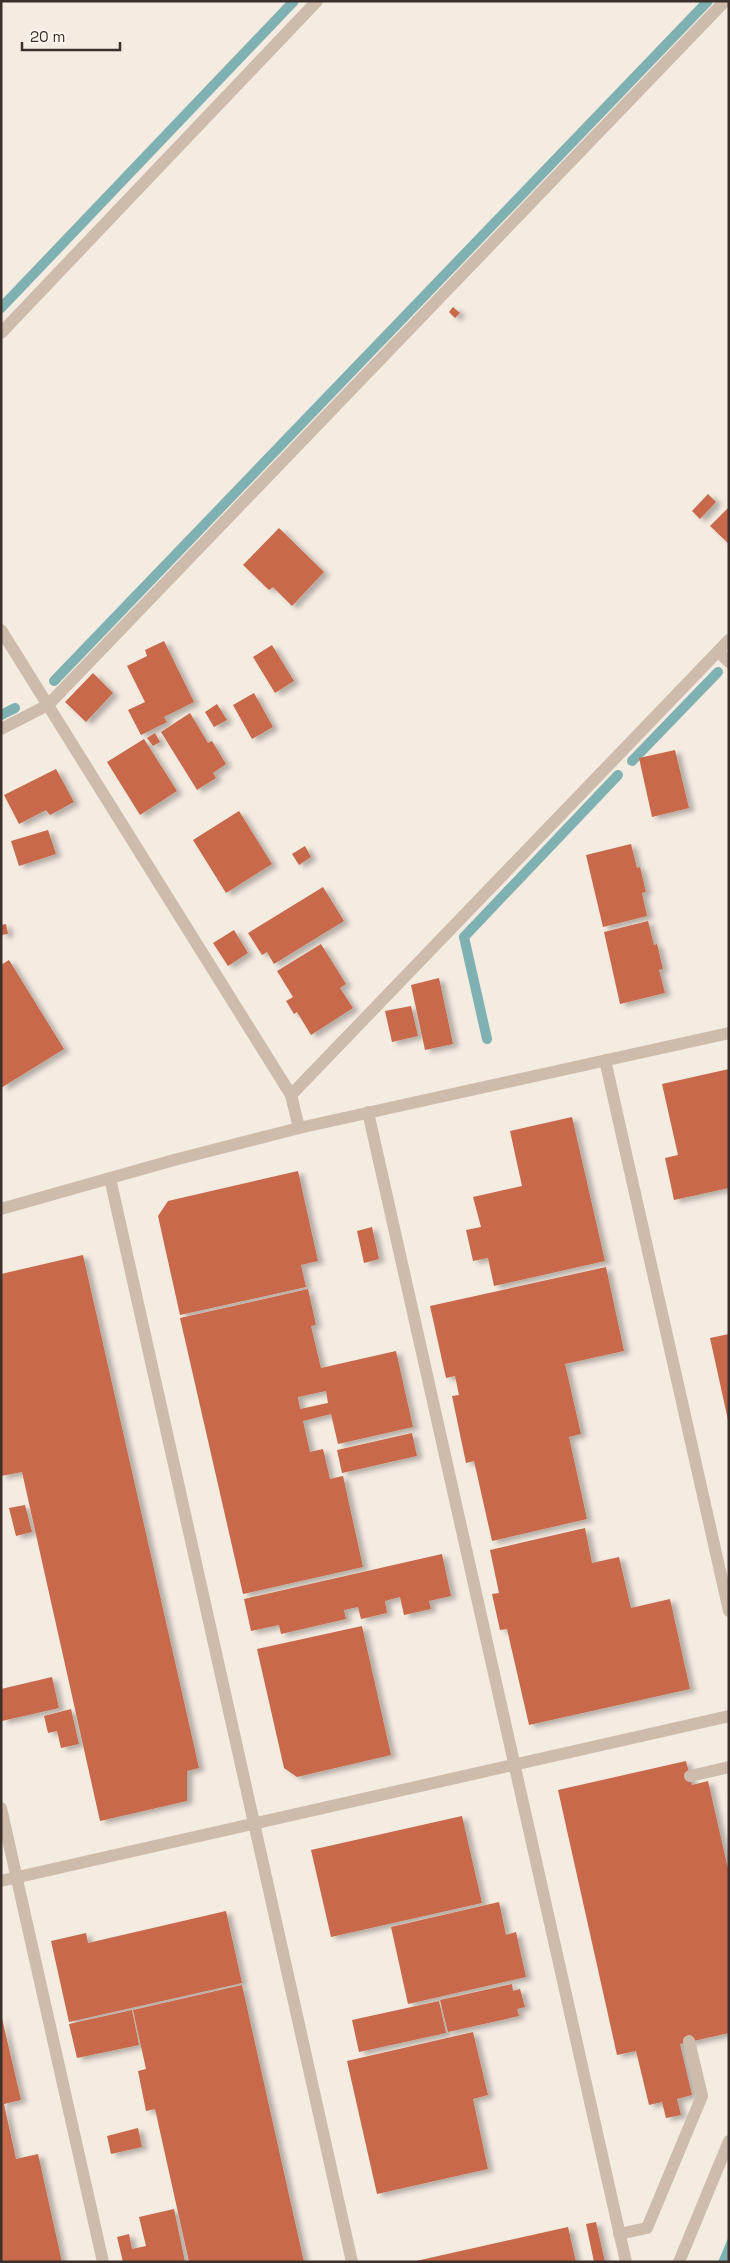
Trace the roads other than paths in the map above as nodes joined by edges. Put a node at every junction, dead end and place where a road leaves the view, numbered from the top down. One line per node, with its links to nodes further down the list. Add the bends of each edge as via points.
1 (317, 1): 3 (street)
2 (725, 1): 8 (street)
3 (1, 333)
4 (1, 630): 8 (street)
5 (729, 640): 6 (street)
6 (718, 651): 7 (street); 12 (street)
7 (729, 662)
8 (48, 705): 9 (street); 12 (street)
9 (1, 729)
10 (729, 1033): 11 (street)
11 (605, 1060): 13 (street); 17 (street)
12 (291, 1096): 14 (street)
13 (368, 1112): 14 (street); 19 (street)
14 (299, 1128): 15 (street)
15 (110, 1178): 16 (street); 23 (street)
16 (1, 1209)
17 (729, 1611)
18 (729, 1716): 19 (street)
19 (514, 1765): 23 (street); 28 (street)
20 (729, 1767): 21 (street)
21 (690, 1776)
22 (1, 1808): 24 (street)
23 (254, 1824): 24 (street); 30 (street)
24 (17, 1878): 25 (street); 29 (street)
25 (1, 1882)
26 (689, 2041): 28 (street, via 702,2096 647,2228)
27 (729, 2142): 32 (street)
28 (620, 2234): 31 (street)
29 (102, 2262)
30 (352, 2262)
31 (626, 2262)
32 (679, 2262)

